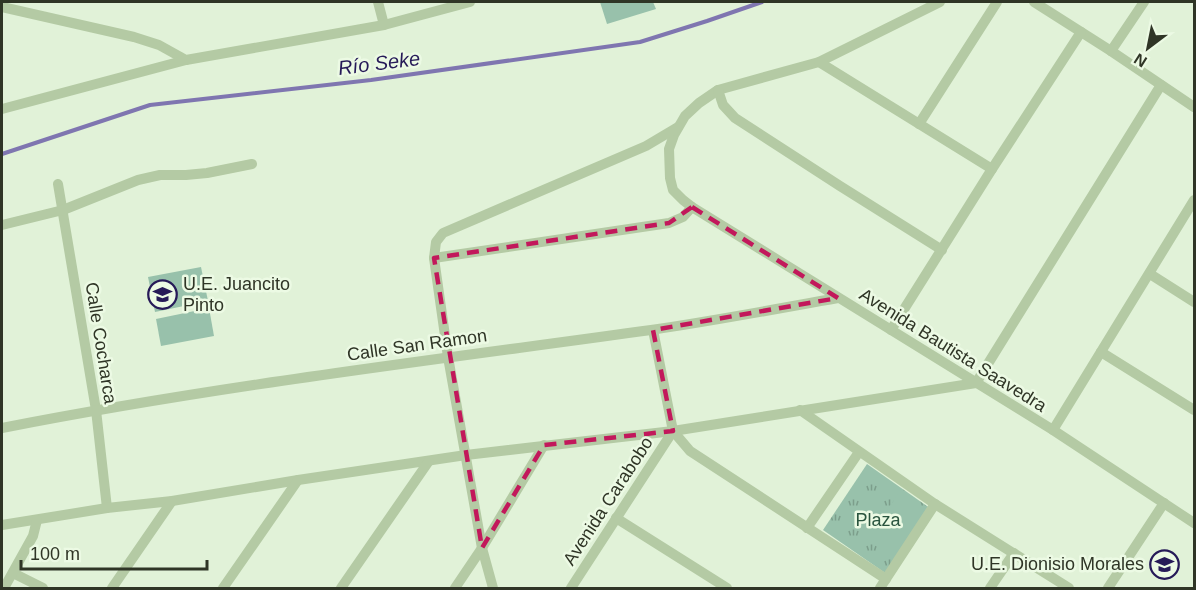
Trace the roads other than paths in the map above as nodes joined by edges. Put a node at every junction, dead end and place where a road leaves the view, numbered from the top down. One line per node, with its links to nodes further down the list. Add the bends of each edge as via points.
1 (378, 2): 8 (street)
2 (470, 2): 8 (street)
3 (939, 2): 12 (street)
4 (997, 2): 17 (street)
5 (1034, 2): 9 (street)
6 (1144, 2): 10 (street)
7 (2, 7): 11 (street, via 134,37)
8 (384, 26): 11 (street)
9 (1081, 32): 10 (street); 20 (street)
10 (1111, 51): 13 (street)
11 (186, 60): 16 (street)
12 (819, 62): 14 (street); 17 (street)
13 (1161, 85): 15 (street); 35 (street)
14 (718, 90): 18 (street, via 699,103); 26 (street, via 723,105 735,118)
15 (1194, 107)
16 (2, 109)
17 (919, 124): 20 (street)
18 (678, 127): 23 (street, Avenida Bautista Saavedra, via 669,148 670,178 673,190); 27 (street, via 636,150 443,233 436,242)
19 (252, 164): 24 (street, via 138,180)
20 (992, 169): 26 (street)
21 (58, 184): 24 (street, Calle Cocharca)
22 (1194, 200): 28 (street)
23 (693, 207): 27 (street, via 669,223); 29 (street, Avenida Bautista Saavedra)
24 (63, 210): 25 (street); 36 (street, Calle Cocharca)
25 (2, 225)
26 (942, 250): 32 (street)
27 (434, 258): 34 (street)
28 (1150, 274): 30 (street); 33 (street)
29 (838, 298): 31 (street, Calle San Ramon); 32 (street, Avenida Bautista Saavedra)
30 (1194, 302)
31 (653, 330): 34 (street, Calle San Ramon); 41 (street)
32 (891, 330): 35 (street, Avenida Bautista Saavedra)
33 (1101, 352): 38 (street); 40 (street)
34 (448, 357): 36 (street, Calle San Ramon); 44 (street)
35 (976, 383): 37 (street); 40 (street, Avenida Bautista Saavedra)
36 (96, 410): 39 (street, Calle San Ramon); 50 (street, Calle Cocharca)
37 (800, 410): 41 (street); 43 (street)
38 (1194, 410)
39 (2, 428)
40 (1053, 430): 48 (street, Avenida Bautista Saavedra)
41 (673, 431): 42 (street); 51 (street, Avenida Carabobo); 55 (street, via 690,451)
42 (544, 445): 44 (street); 56 (street)
43 (859, 452): 49 (street); 55 (street)
44 (466, 455): 45 (street); 56 (street)
45 (429, 460): 46 (street); 64 (street)
46 (298, 480): 47 (street); 63 (street)
47 (172, 501): 50 (street); 62 (street)
48 (1164, 503): 53 (street, Avenida Bautista Saavedra); 71 (street)
49 (935, 504): 57 (street); 59 (street)
50 (107, 508): 52 (street)
51 (616, 518): 67 (street, Avenida Carabobo); 68 (street)
52 (37, 520): 54 (street); 58 (street)
53 (1194, 523)
54 (2, 525)
55 (807, 528): 59 (street)
56 (482, 549): 65 (street); 66 (street)
57 (1014, 552): 69 (street); 70 (street)
58 (13, 573): 60 (street); 61 (street)
59 (883, 584)
60 (4, 588)
61 (43, 588)
62 (112, 588)
63 (223, 588)
64 (341, 588)
65 (455, 588)
66 (493, 588)
67 (571, 588)
68 (727, 588)
69 (990, 588)
70 (1069, 588)
71 (1108, 588)

